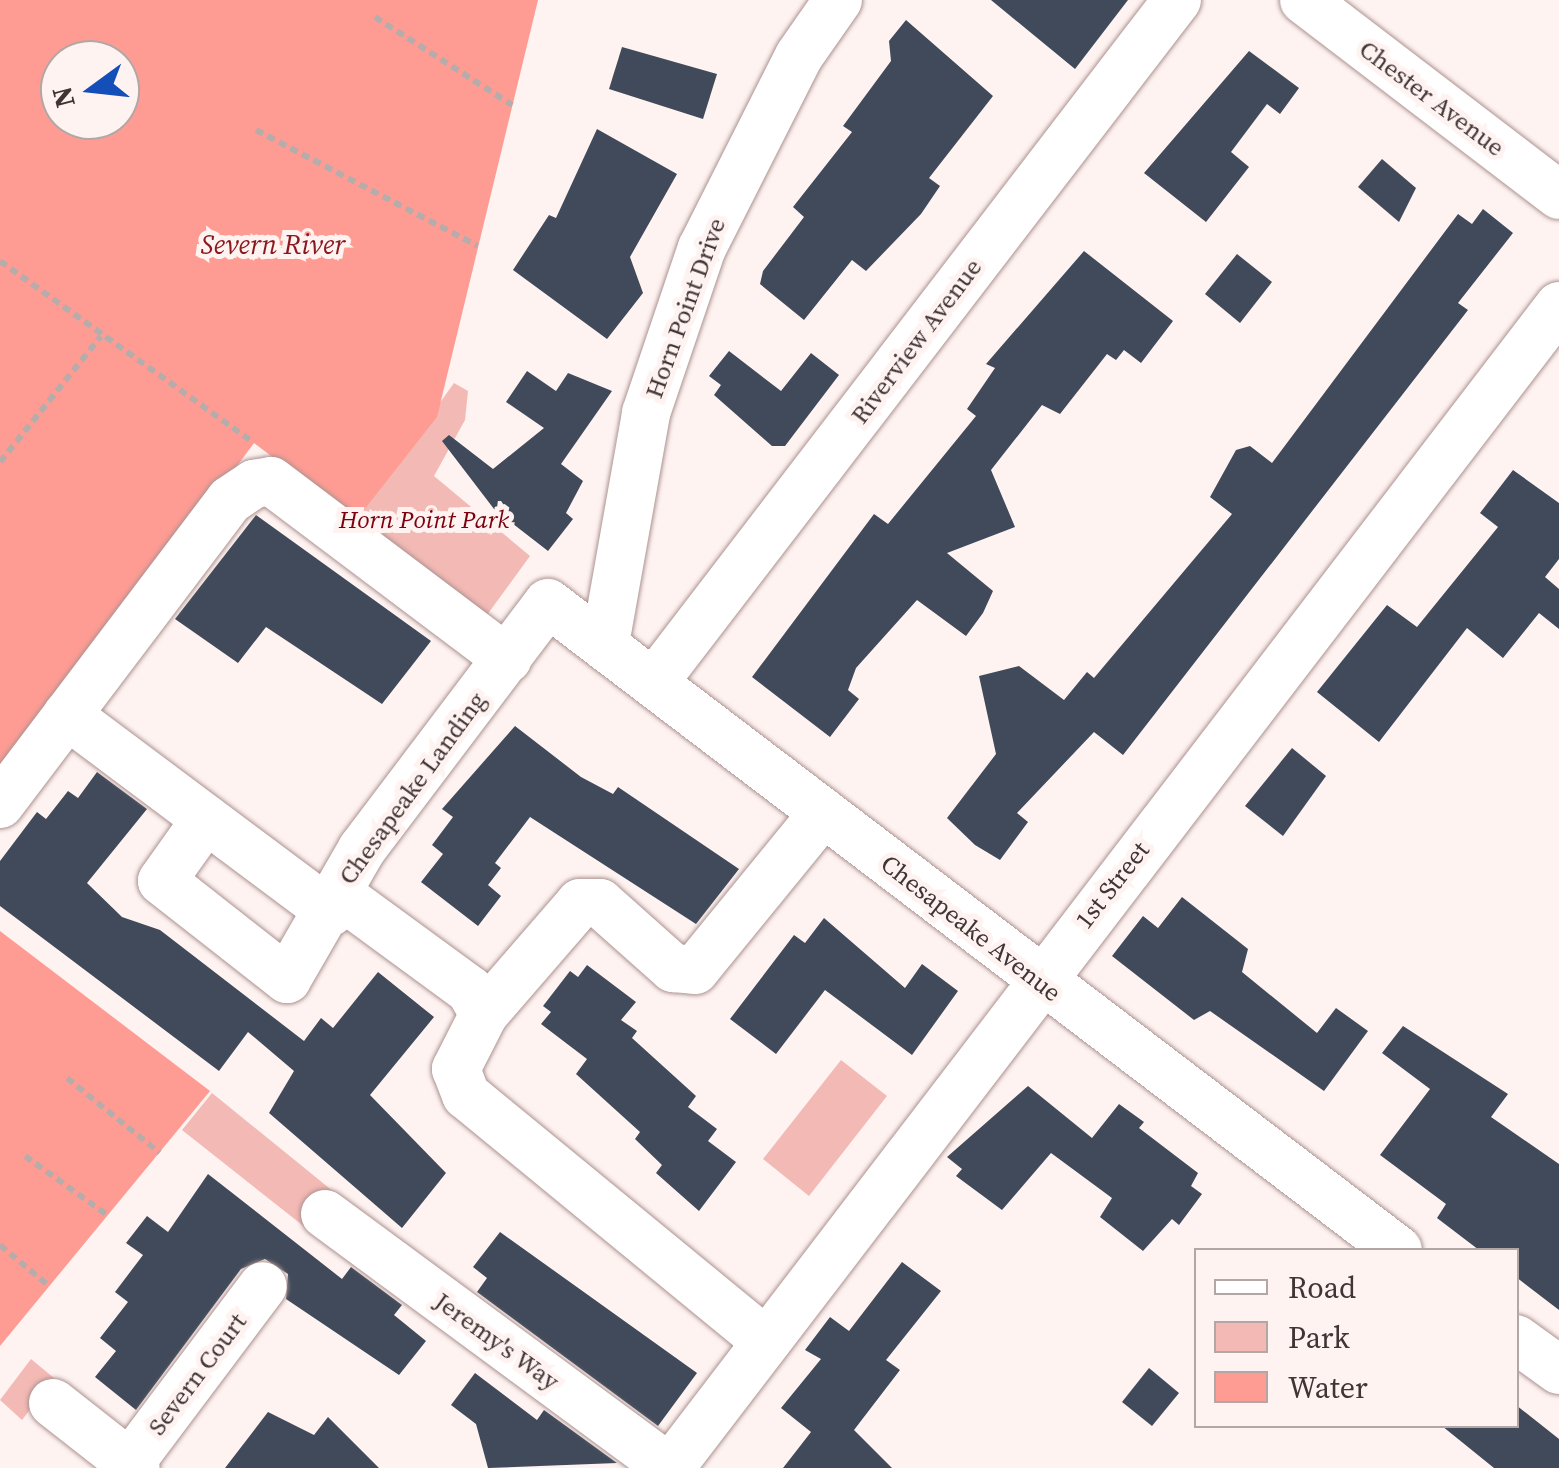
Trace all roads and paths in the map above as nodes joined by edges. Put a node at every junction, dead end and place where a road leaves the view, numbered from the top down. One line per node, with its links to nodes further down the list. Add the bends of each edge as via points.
1 (838, 0): 15 (street, Horn Point Drive, via 799,56 702,248 646,413)
2 (1177, 0): 17 (street, Riverview Avenue)
3 (1304, 0): 7 (street, Chester Avenue)
4 (376, 17): 5 (path)
5 (512, 105)
6 (256, 130): 8 (path)
7 (1559, 196)
8 (478, 246)
9 (0, 261): 11 (path)
10 (1559, 306): 23 (street, 1st Street)
11 (101, 336): 12 (path); 13 (path)
12 (254, 443)
13 (0, 462)
14 (548, 603): 15 (street, Chesapeake Avenue); 16 (street, Chesapeake Landing)
15 (605, 644): 17 (street, Chesapeake Avenue)
16 (507, 659): 18 (street, via 271,481 230,500); 22 (street, Chesapeake Landing)
17 (655, 681): 20 (street, Chesapeake Avenue)
18 (67, 715): 19 (street); 21 (street)
19 (0, 804)
20 (823, 813): 23 (street, Chesapeake Avenue); 24 (street, via 696,970 673,968 600,903 580,903)
21 (206, 819): 22 (street); 22 (street, Chesapeake Landing, via 162,882 287,979)
22 (333, 902): 24 (street, via 470,990)
23 (1038, 981): 31 (street, Chesapeake Avenue); 34 (street, 1st Street)
24 (484, 1014): 34 (street, via 456,1069 466,1095)
25 (67, 1078): 26 (path)
26 (160, 1152)
27 (26, 1156): 29 (path)
28 (325, 1214): 39 (street, Jeremy's Way)
29 (108, 1215)
30 (0, 1245): 32 (path)
31 (1395, 1248)
32 (49, 1286)
33 (263, 1286): 38 (street, Severn Court)
34 (766, 1340): 39 (street, 1st Street)
35 (1519, 1341): 36 (street)
36 (1559, 1370)
37 (53, 1403): 38 (street)
38 (133, 1466)
39 (670, 1468)

